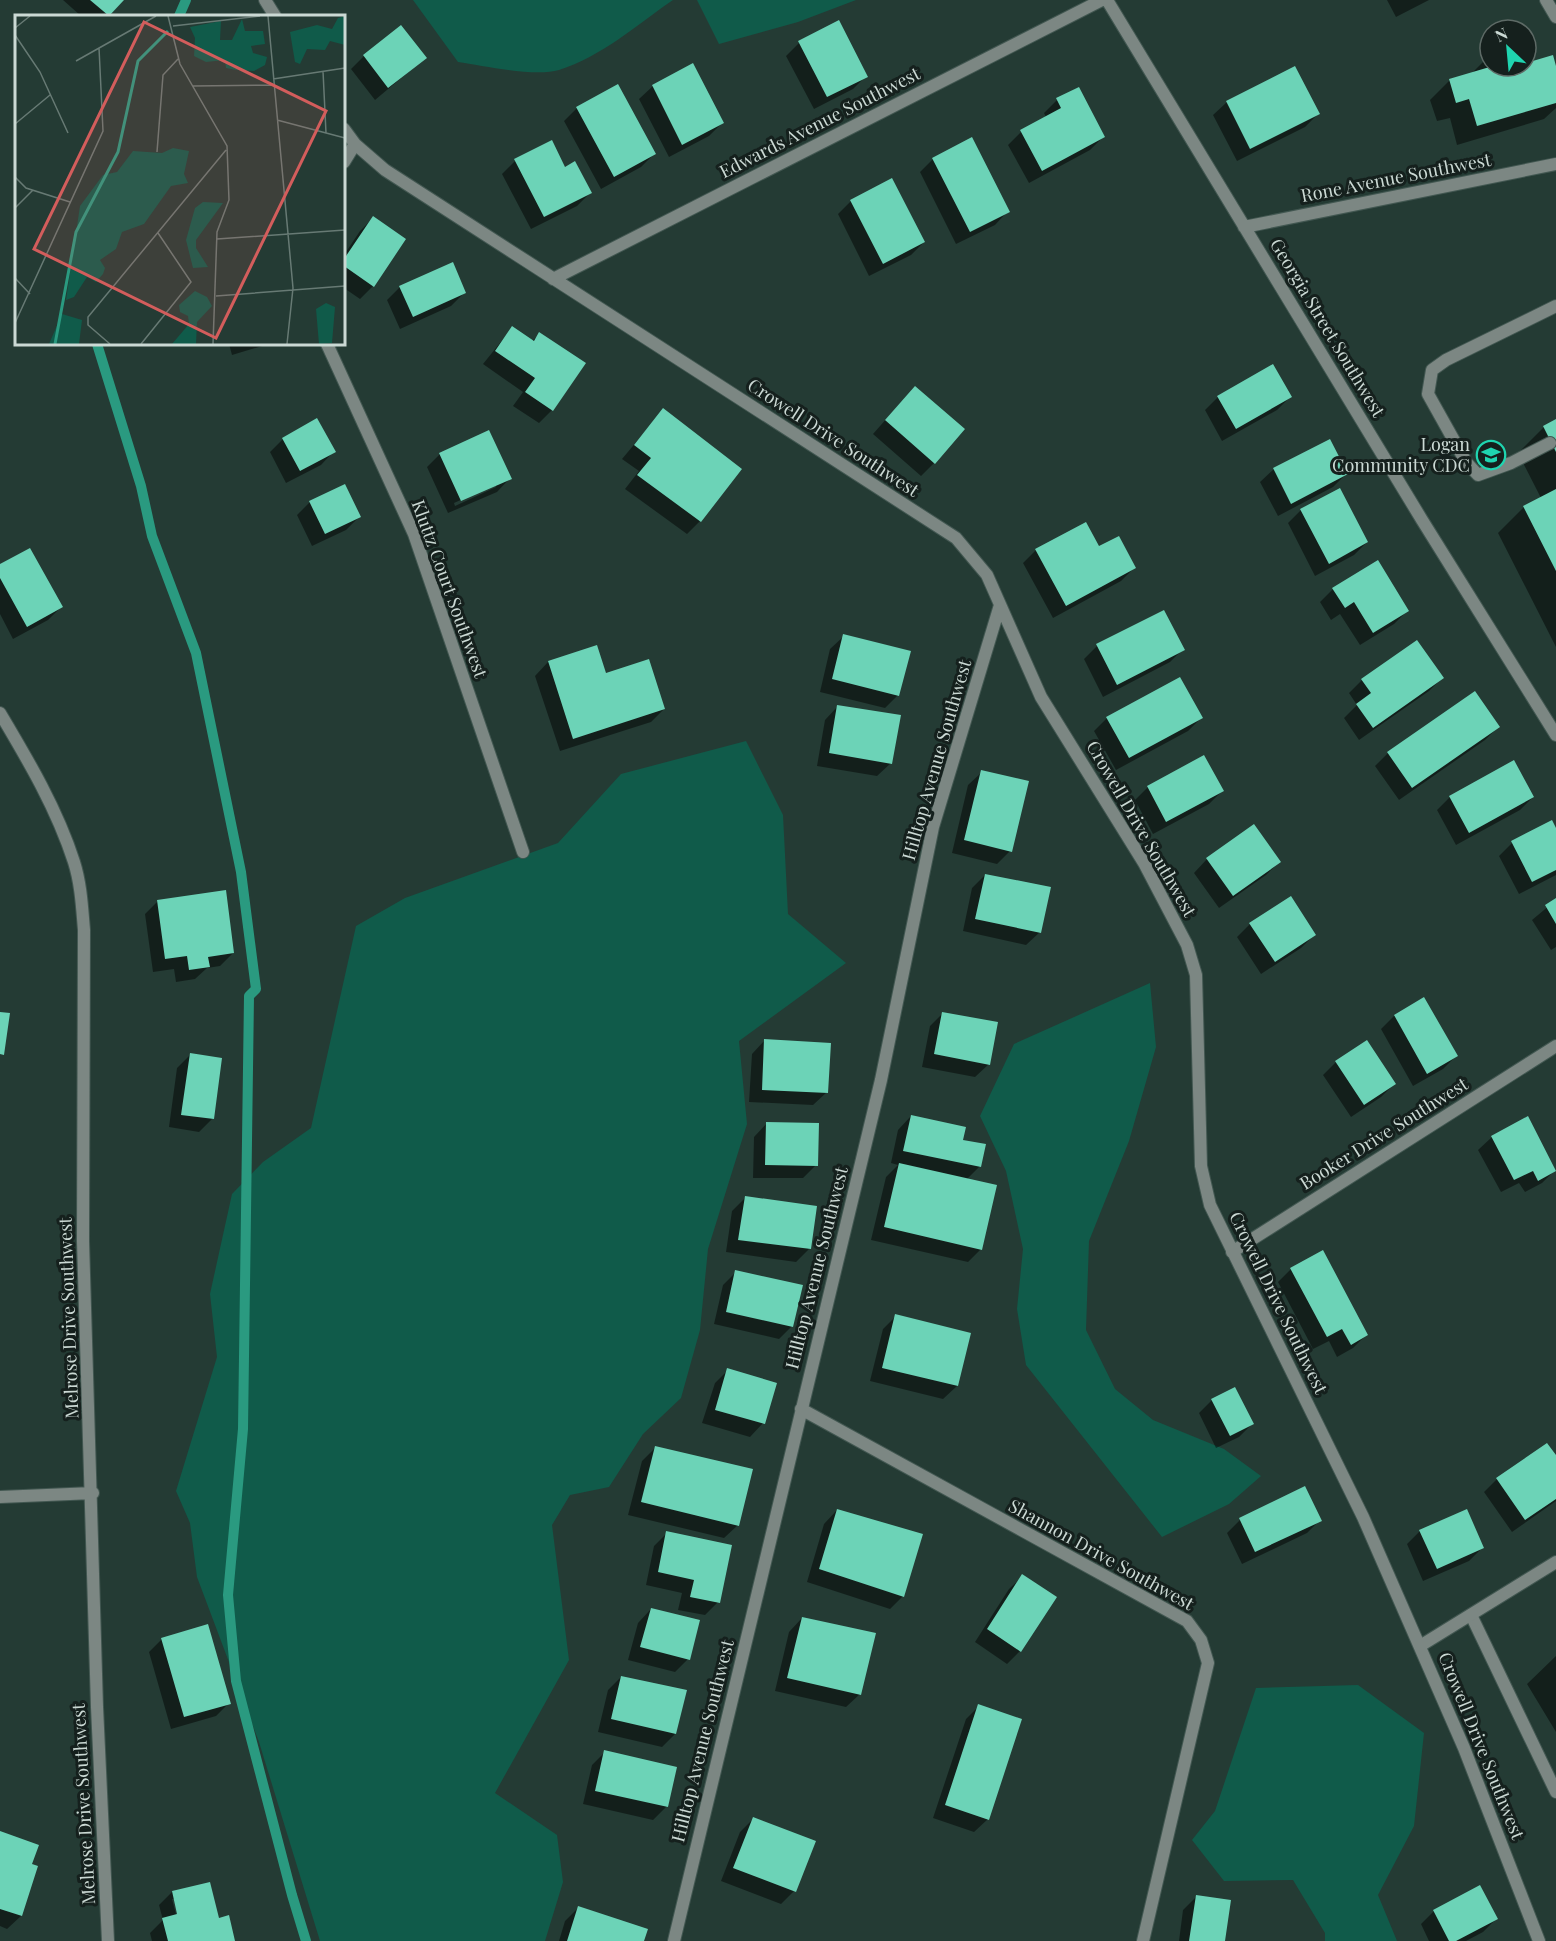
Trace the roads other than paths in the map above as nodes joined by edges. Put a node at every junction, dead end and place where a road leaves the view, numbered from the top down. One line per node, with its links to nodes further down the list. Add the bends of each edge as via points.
1 (265, 0): 4 (street)
2 (1105, 0): 10 (street, Georgia Street Southwest); 11 (street, Edwards Avenue Southwest)
3 (1546, 0): 5 (street)
4 (274, 15)
5 (1556, 17)
6 (345, 130): 7 (street, Crowell Drive Southwest)
7 (355, 144): 8 (street); 11 (street, Crowell Drive Southwest, via 385,170)
8 (345, 160)
9 (1556, 164): 10 (street, Rone Avenue Southwest)
10 (1244, 227): 17 (street, Georgia Street Southwest)
11 (553, 279): 15 (street, Crowell Drive Southwest, via 956,538 987,575)
12 (1556, 306): 14 (street, via 1446,360 1432,370 1428,394 1466,462 1478,475)
13 (327, 345): 18 (street, Kluttz Court Southwest, via 414,534)
14 (1550, 443)
15 (1000, 605): 20 (street, Crowell Drive Southwest, via 1041,697 1144,863 1187,945 1196,975 1201,1166 1210,1205); 21 (street, Hilltop Avenue Southwest, via 933,827 881,1080)
16 (0, 713): 22 (street, Melrose Drive Southwest, via 35,772 74,861 80,888 84,930 83,1240)
17 (1556, 735)
18 (523, 852)
19 (1556, 1046): 20 (street, Booker Drive Southwest)
20 (1232, 1252): 26 (street, Crowell Drive Southwest, via 1363,1517)
21 (801, 1409): 29 (street, Hilltop Avenue Southwest); 30 (street, Shannon Drive Southwest, via 1187,1621 1201,1640 1208,1662)
22 (93, 1493): 23 (street); 28 (street, Melrose Drive Southwest, via 97,1707)
23 (0, 1497)
24 (1556, 1562): 25 (street)
25 (1471, 1615): 26 (street); 27 (street)
26 (1420, 1646): 31 (street, Crowell Drive Southwest)
27 (1556, 1792)
28 (108, 1941)
29 (674, 1941)
30 (1143, 1941)
31 (1539, 1941)

